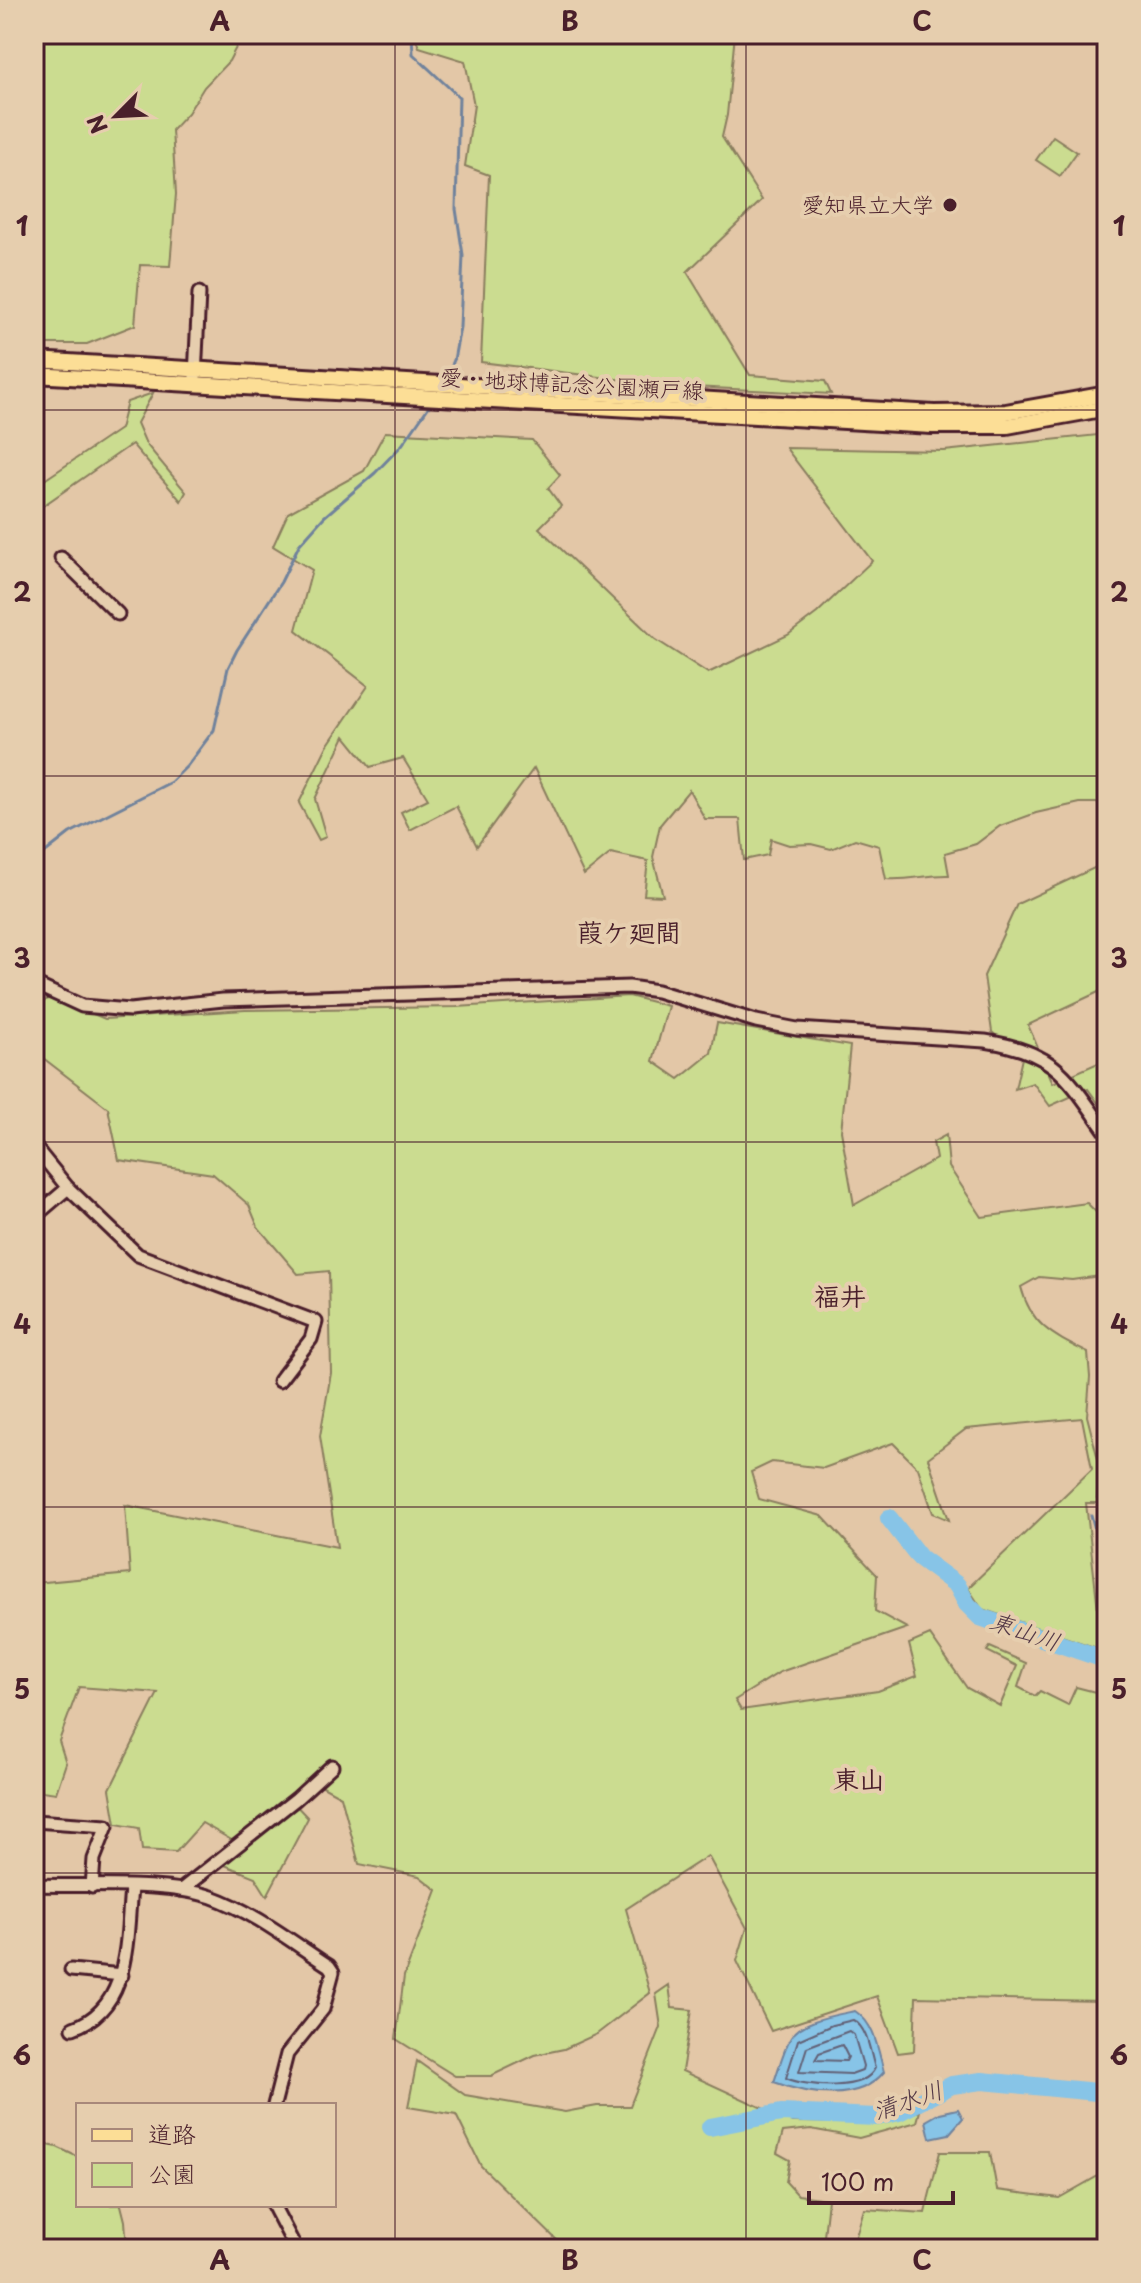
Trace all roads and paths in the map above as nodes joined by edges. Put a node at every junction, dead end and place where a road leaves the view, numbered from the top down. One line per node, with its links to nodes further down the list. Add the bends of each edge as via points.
1 (199, 293): 4 (street)
2 (34, 360): 4 (main road, 愛・地球博記念公園瀬戸線)
3 (34, 375): 4 (main road, 愛・地球博記念公園瀬戸線)
4 (195, 377): 5 (main road, 愛・地球博記念公園瀬戸線)
5 (458, 392): 6 (main road, 愛・地球博記念公園瀬戸線, via 934,413 1006,412); 7 (main road, 愛・地球博記念公園瀬戸線, via 932,426 1007,426)
6 (1107, 394)
7 (1107, 408)
8 (61, 558): 9 (street)
9 (118, 614)
10 (34, 984): 11 (street, via 82,1006 130,1010 223,1000 629,987 797,1029 1012,1045 1056,1067)
11 (1107, 1133)
12 (34, 1146): 13 (street)
13 (68, 1188): 14 (street); 15 (street, via 138,1255 316,1322 311,1339)
14 (34, 1217)
15 (279, 1381)
16 (332, 1766): 21 (street)
17 (34, 1821): 19 (street, via 107,1826 94,1859)
18 (34, 1885): 19 (street)
19 (92, 1887): 20 (street)
20 (131, 1888): 21 (street); 23 (street)
21 (181, 1890): 25 (street, via 220,1900 262,1922 333,1972 323,2009 287,2054)
22 (71, 1970): 23 (street)
23 (122, 1975): 24 (street, via 117,1991 86,2023)
24 (73, 2028)
25 (275, 2103)
26 (274, 2207): 27 (street)
27 (296, 2249)

